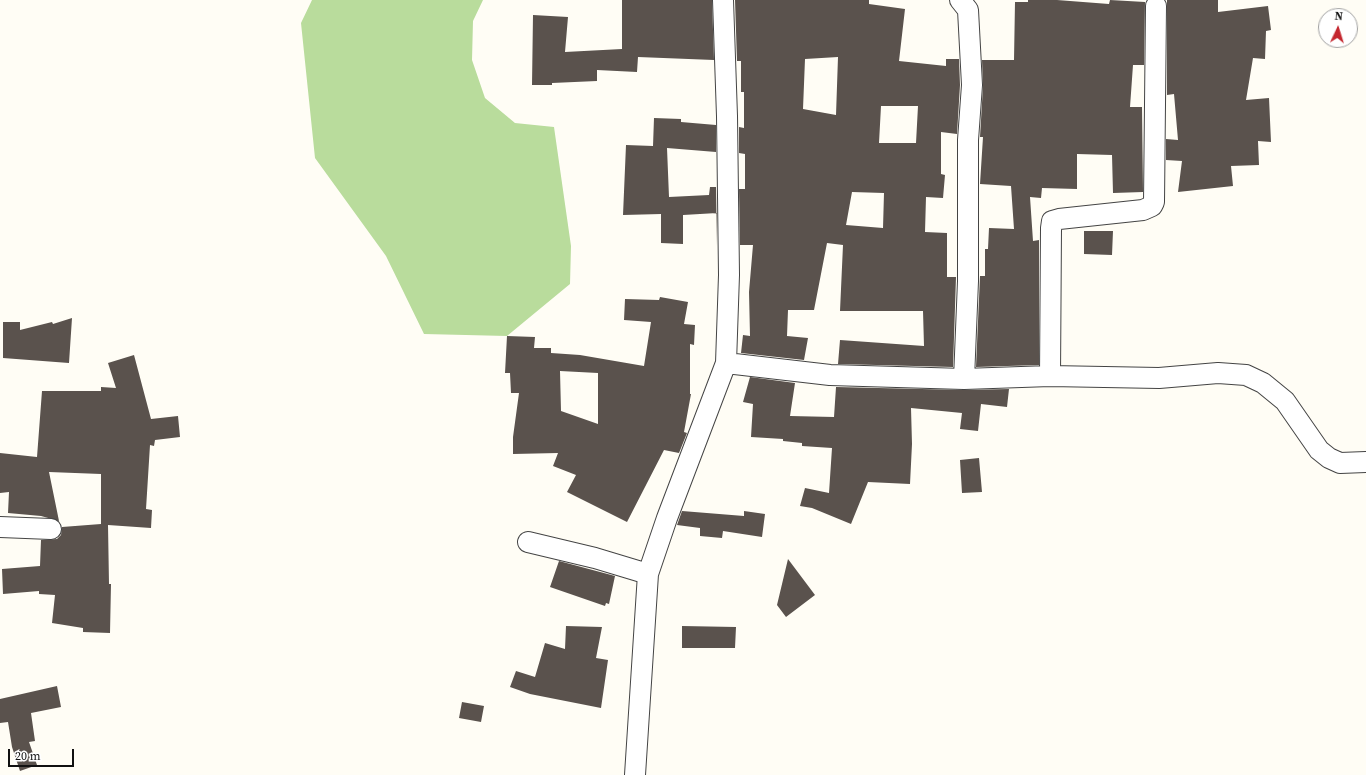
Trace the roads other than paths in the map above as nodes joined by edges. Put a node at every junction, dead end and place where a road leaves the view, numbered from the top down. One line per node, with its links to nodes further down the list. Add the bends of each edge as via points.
1 (723, 0): 4 (street, via 727,116)
2 (960, 0): 6 (street, via 968,10 972,85 968,140 968,281)
3 (1156, 6): 5 (street, via 1154,202 1152,206 1143,210 1059,218 1052,221)
4 (726, 363): 6 (street, via 830,375); 11 (street)
5 (1050, 376): 6 (street); 7 (street, via 1159,378 1218,373 1246,375 1263,383 1285,401 1319,450 1329,458 1340,463)
6 (964, 379)
7 (1366, 462)
8 (0, 527): 9 (street)
9 (51, 529)
10 (528, 542): 11 (street)
11 (648, 574): 12 (street)
12 (635, 775)

